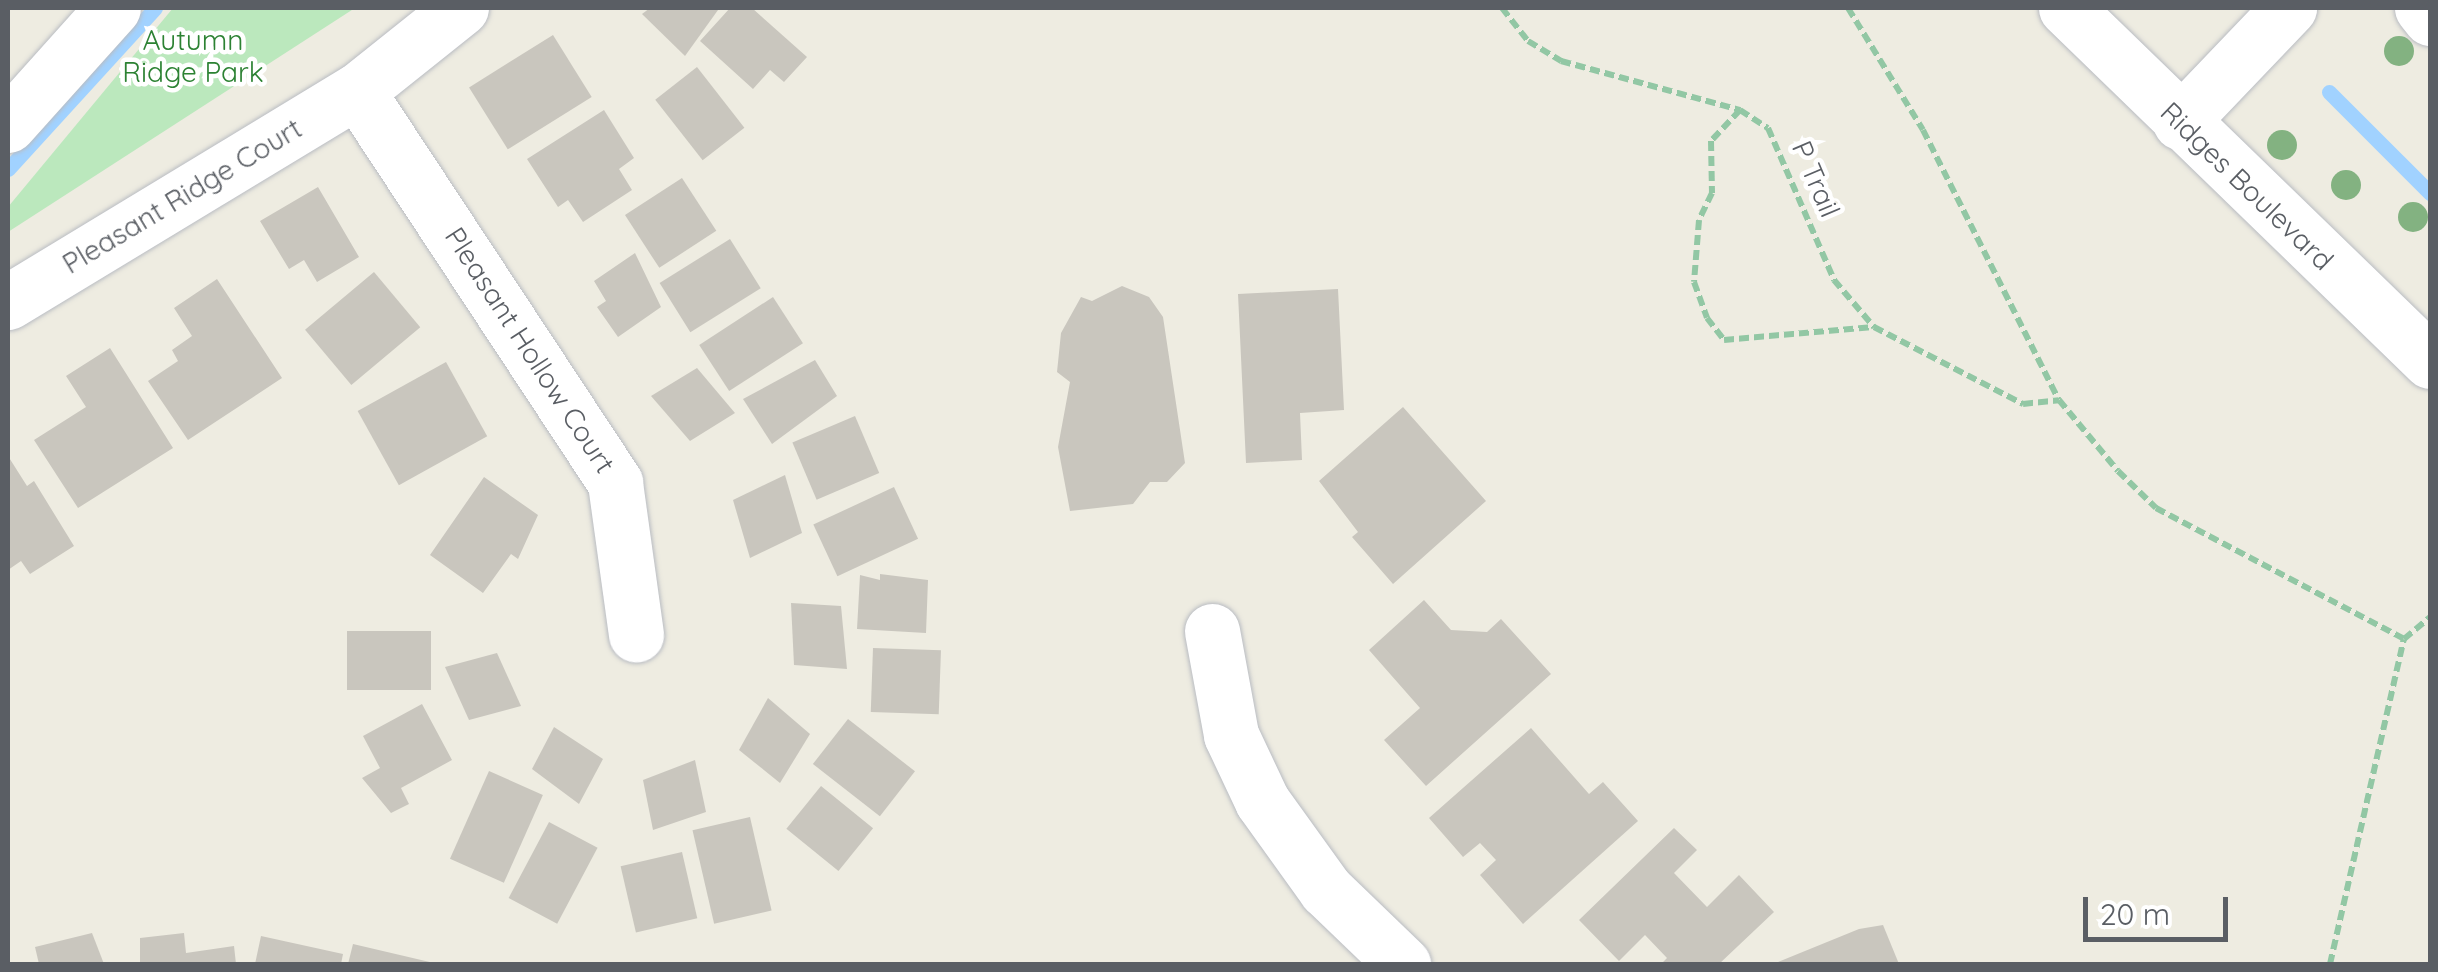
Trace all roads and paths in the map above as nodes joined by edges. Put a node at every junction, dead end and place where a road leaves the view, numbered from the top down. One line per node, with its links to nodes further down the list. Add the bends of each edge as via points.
1 (113, 8): 12 (street)
2 (461, 8): 9 (street, Pleasant Ridge Court)
3 (1502, 8): 10 (path, P Trail, via 1528,41 1561,60)
4 (1848, 8): 16 (path, via 1923,130)
5 (2066, 8): 11 (street, Ridges Boulevard)
6 (2289, 8): 11 (street)
7 (2422, 8): 8 (street)
8 (2430, 18)
9 (356, 91): 13 (street, Pleasant Ridge Court); 19 (street, Pleasant Hollow Court, via 616,482)
10 (1740, 110): 14 (path, P Trail, via 1768,128 1834,280); 14 (path, via 1711,141 1712,194 1698,220 1694,282 1707,318 1724,340)
11 (2180, 122): 15 (street, Ridges Boulevard)
12 (8, 125)
13 (8, 302)
14 (1874, 326): 16 (path, P Trail, via 2024,404)
15 (2430, 361)
16 (2059, 400): 20 (path, via 2156,508)
17 (2430, 617): 20 (path)
18 (1212, 630): 21 (street, via 1231,735 1262,801 1326,890)
19 (636, 635)
20 (2404, 639): 22 (path)
21 (1403, 964)
22 (2330, 964)

